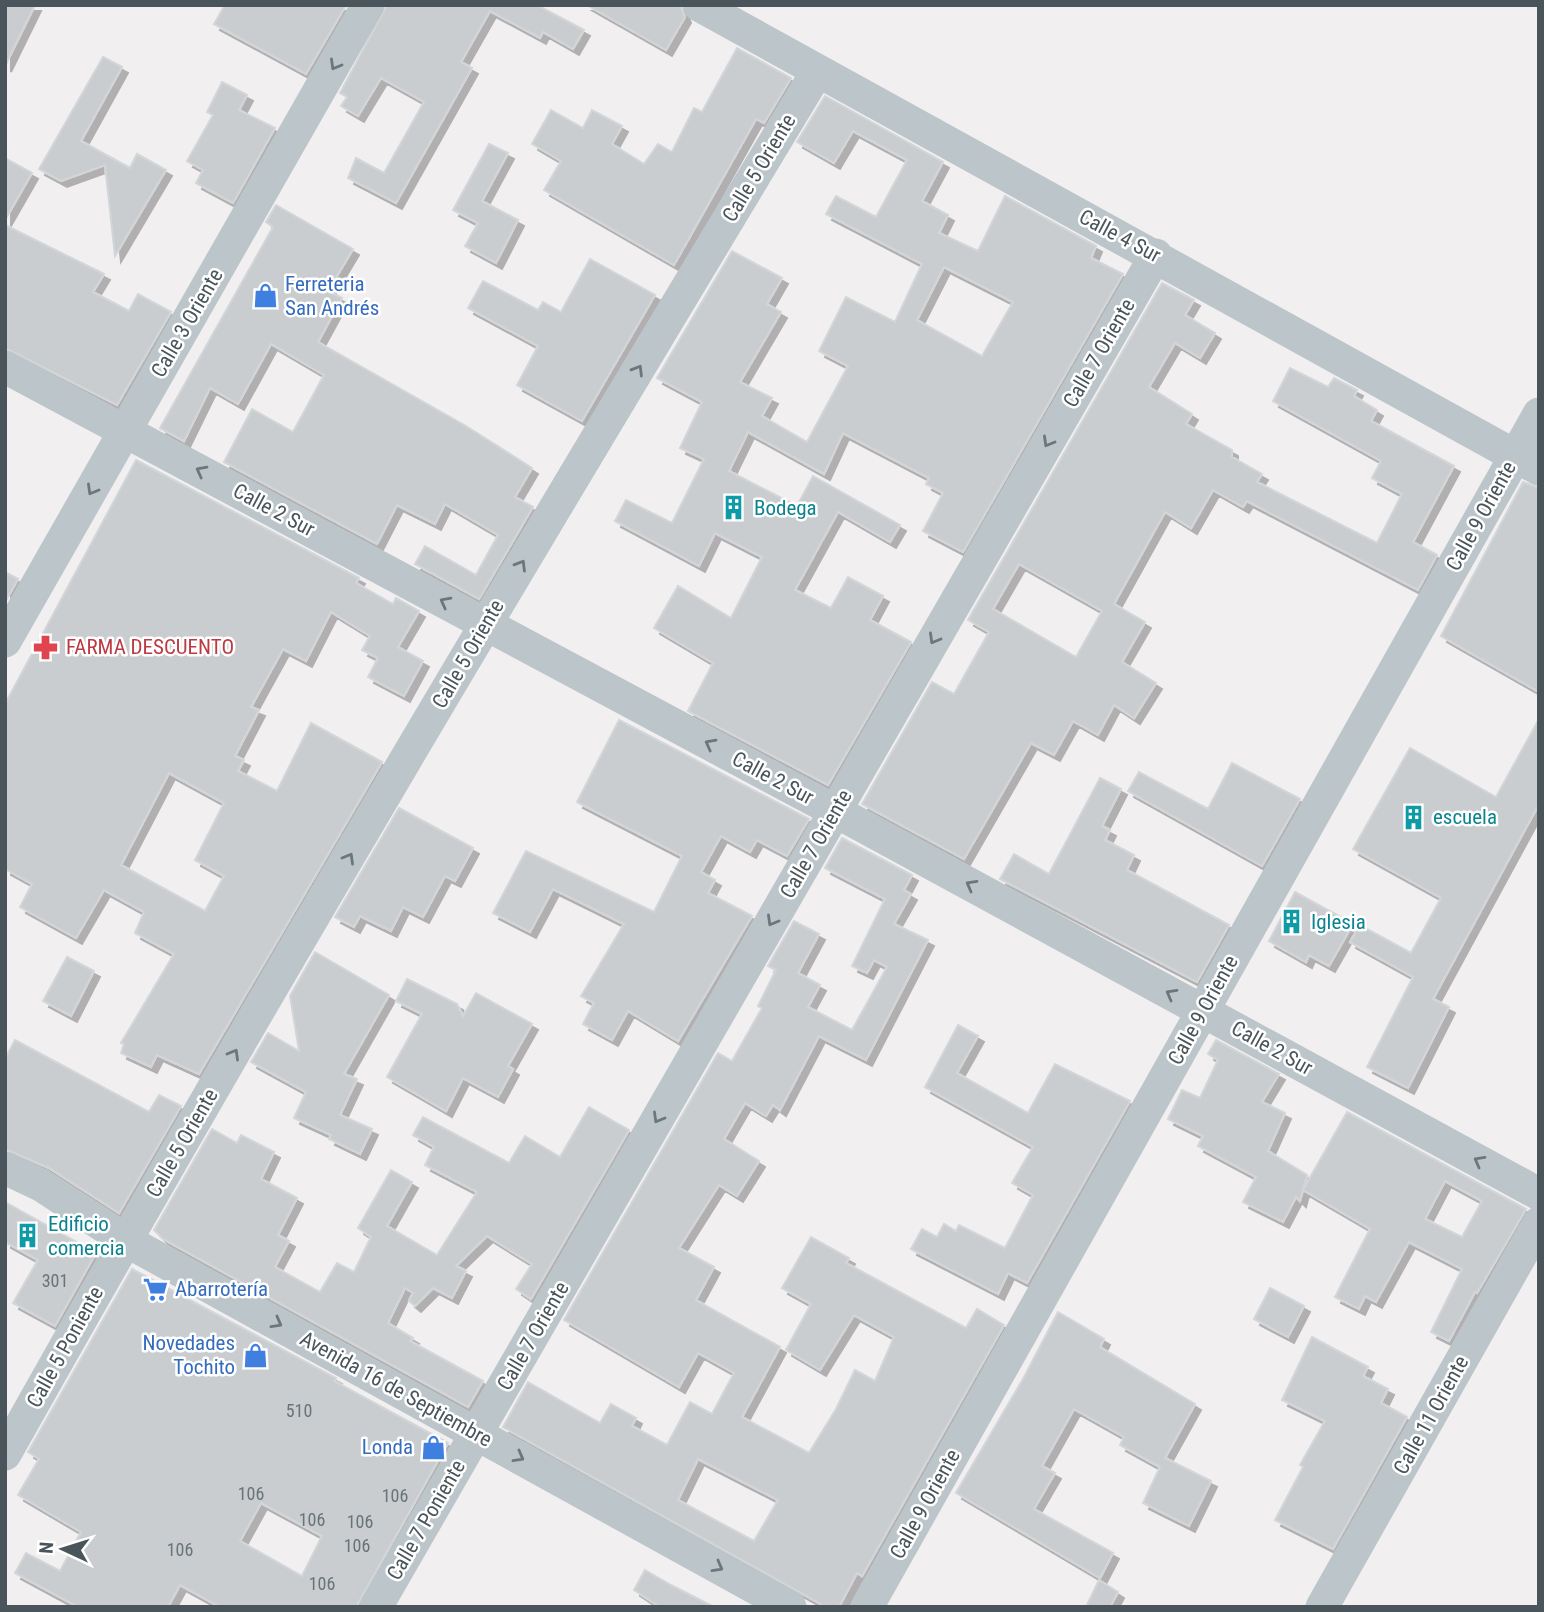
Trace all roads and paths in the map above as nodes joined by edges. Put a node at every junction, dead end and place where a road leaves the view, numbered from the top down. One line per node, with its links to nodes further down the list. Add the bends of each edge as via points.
1 (368, 5): 7 (street, Calle 3 Oriente, one-way to 7)
2 (699, 5): 3 (street, Calle 4 Sur)
3 (817, 72): 4 (street, Calle 4 Sur); 9 (street, Calle 5 Oriente, one-way to 3)
4 (1156, 255): 8 (street, Calle 4 Sur); 11 (street, Calle 7 Oriente, one-way to 11)
5 (5, 367): 7 (street, Calle 2 Sur)
6 (1539, 414): 8 (street, Calle 9 Oriente)
7 (126, 431): 9 (street, Calle 2 Sur, one-way to 7); 10 (street, Calle 3 Oriente, one-way to 10)
8 (1527, 463): 12 (street, Calle 9 Oriente)
9 (486, 624): 11 (street, Calle 2 Sur, one-way to 9); 16 (street, Calle 5 Oriente, one-way to 9)
10 (5, 641)
11 (835, 811): 12 (street, Calle 2 Sur, one-way to 11); 17 (street, Calle 7 Oriente, one-way to 17)
12 (1203, 1011): 14 (street, Calle 2 Sur, one-way to 12); 21 (street, Calle 9 Oriente)
13 (5, 1168): 16 (street, Avenida 16 de Septiembre, via 41,1185)
14 (1539, 1194)
15 (1539, 1223): 22 (street, Calle 11 Oriente)
16 (125, 1240): 17 (street, Avenida 16 de Septiembre, one-way to 17); 18 (street, Calle 5 Poniente)
17 (476, 1434): 19 (street, Calle 7 Poniente); 20 (street, Avenida 16 de Septiembre, one-way to 20)
18 (5, 1454)
19 (376, 1607)
20 (790, 1607)
21 (867, 1607)
22 (1322, 1607)

